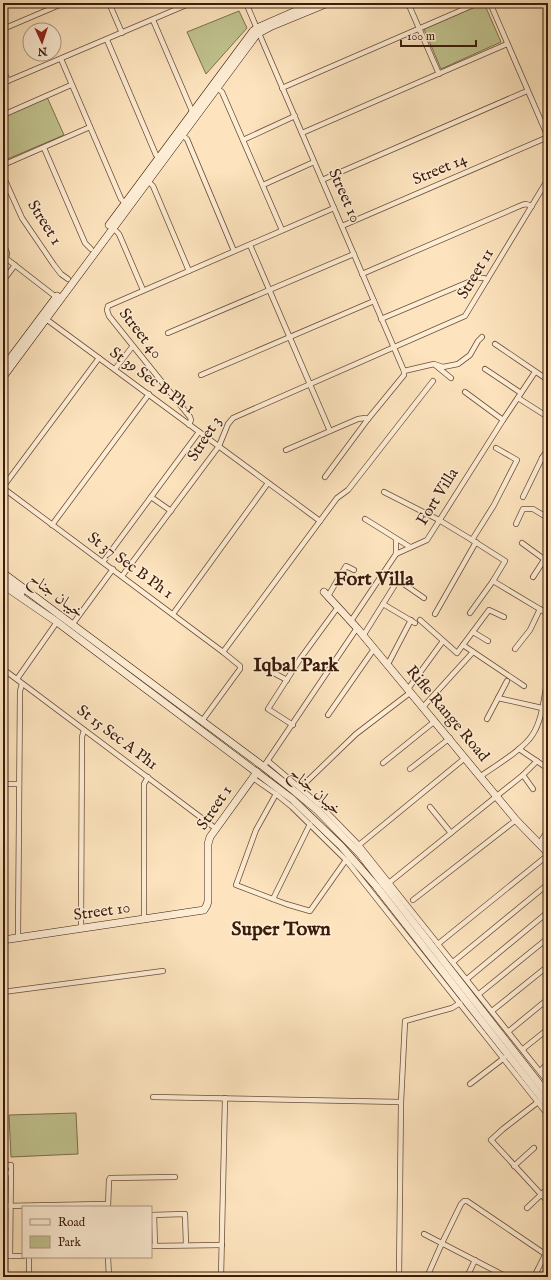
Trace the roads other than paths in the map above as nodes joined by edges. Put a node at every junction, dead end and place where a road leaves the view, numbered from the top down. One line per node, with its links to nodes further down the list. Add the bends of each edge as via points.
1 (64, 3): 14 (street)
2 (109, 3): 16 (street)
3 (191, 3): 12 (street)
4 (246, 3): 15 (street, Street 10)
5 (314, 3): 15 (main road)
6 (328, 3): 15 (main road)
7 (408, 3): 13 (street)
8 (478, 3): 13 (street)
9 (490, 3): 18 (street)
10 (544, 3): 11 (street)
11 (548, 12)
12 (153, 20): 16 (street); 29 (street)
13 (419, 28): 23 (street); 27 (street)
14 (3, 29)
15 (258, 30): 26 (main road); 27 (street, Street 10); 29 (main road, via 253,31)
16 (122, 32): 17 (street)
17 (107, 40): 19 (street); 38 (street)
18 (507, 44): 23 (street); 28 (street)
19 (62, 59)
20 (54, 62): 24 (street)
21 (62, 62): 25 (street)
22 (3, 70): 24 (street)
23 (439, 74): 33 (street)
24 (5, 82)
25 (71, 85): 30 (street); 32 (street)
26 (217, 88): 34 (main road); 36 (street, via 222,92)
27 (282, 88): 31 (street, Street 10)
28 (527, 91): 35 (street); 43 (street)
29 (192, 111): 38 (main road)
30 (3, 115)
31 (295, 116): 33 (street, Street 10); 36 (street)
32 (90, 127): 37 (street); 46 (street, via 121,199)
33 (302, 133): 39 (street, Street 10)
34 (182, 135): 44 (main road); 55 (street, via 187,139)
35 (548, 137): 49 (street, Street 14)
36 (243, 140): 45 (street)
37 (44, 148): 40 (street); 54 (street, via 85,243)
38 (159, 157): 46 (main road)
39 (314, 162): 43 (street, Street 10); 45 (street)
40 (3, 165)
41 (3, 176): 61 (street, Street 1, via 22,218 61,274)
42 (548, 179): 47 (street, Street 11)
43 (322, 180): 48 (street, Street 10)
44 (148, 181): 50 (main road); 59 (street, via 153,186)
45 (263, 185): 51 (street)
46 (126, 203): 54 (main road)
47 (532, 206): 60 (street, via 522,205); 62 (street, Street 11)
48 (334, 208): 49 (street, Street 10); 51 (street)
49 (342, 226): 56 (street, Street 10)
50 (113, 228): 64 (street, Street 40, via 119,234); 68 (main road)
51 (282, 230): 53 (street)
52 (3, 243): 57 (street, via 7,253)
53 (250, 245): 55 (street); 65 (street)
54 (91, 249): 61 (main road)
55 (234, 251): 59 (street)
56 (354, 254): 60 (street, Street 10); 65 (street)
57 (4, 258): 58 (street)
58 (15, 265): 63 (street); 66 (street)
59 (189, 271): 64 (street)
60 (362, 274): 67 (street, Street 10)
61 (68, 279): 66 (main road)
62 (487, 280): 69 (street, via 478,278); 75 (street, Street 11, via 462,318)
63 (3, 281)
64 (142, 290): 74 (street, Street 40, via 110,305 107,310)
65 (270, 291): 70 (street); 71 (street)
66 (56, 297): 78 (main road)
67 (374, 301): 69 (street, Street 10); 71 (street)
68 (46, 319): 76 (street, St 39 Sec B Ph 1); 84 (main road)
69 (381, 319): 75 (street, Street 10)
70 (168, 333)
71 (289, 337): 83 (street); 88 (street)
72 (482, 338): 77 (street, via 470,355 458,364 443,367)
73 (495, 344): 82 (street)
74 (132, 347): 79 (street); 95 (street, Street 40, via 186,412 191,420)
75 (394, 348): 81 (street, Street 10); 88 (street, Street 3)
76 (99, 358): 79 (street, St 39 Sec B Ph 1); 106 (street)
77 (434, 364): 81 (street); 85 (street)
78 (3, 368)
79 (115, 369): 90 (street, St 39 Sec B Ph 1)
80 (485, 370): 91 (street)
81 (404, 371): 93 (street, via 404,375)
82 (535, 372): 86 (street); 91 (street, Fort Villa)
83 (202, 375)
84 (3, 377)
85 (450, 378)
86 (548, 380)
87 (433, 381): 114 (street, via 348,490 337,498)
88 (309, 384): 96 (street); 98 (street, Street 3, via 235,416 228,424)
89 (465, 392): 94 (street)
90 (149, 394): 95 (street, St 39 Sec B Ph 1); 116 (street)
91 (519, 396): 92 (street); 94 (street, Fort Villa)
92 (548, 417)
93 (368, 419): 96 (street, via 358,419); 104 (street)
94 (503, 420): 113 (street, Fort Villa)
95 (188, 424): 97 (street, St 39 Sec B Ph 1)
96 (330, 431): 101 (street)
97 (199, 432): 98 (street, St 39 Sec B Ph 1); 108 (street)
98 (219, 446): 105 (street, St 39 Sec B Ph 1); 110 (street, Street 3)
99 (496, 448): 118 (street, via 517,460)
100 (548, 449): 102 (street)
101 (286, 450)
102 (542, 458): 103 (street); 109 (street)
103 (548, 462)
104 (325, 477)
105 (268, 483): 114 (street, St 39 Sec B Ph 1); 139 (street)
106 (3, 488): 116 (street, St 37 Sec B Ph 1)
107 (384, 492): 113 (street)
108 (151, 497): 110 (street); 123 (street)
109 (523, 497)
110 (171, 511): 128 (street, Street 3)
111 (548, 518): 115 (street, via 533,509 523,509)
112 (365, 519): 117 (street)
113 (438, 520): 118 (street); 120 (street, Fort Villa, via 426,540)
114 (320, 521): 156 (street)
115 (516, 524)
116 (52, 525): 123 (street, St 37 Sec B Ph 1)
117 (396, 539): 120 (street); 121 (street)
118 (474, 541): 131 (street, via 505,561); 140 (street)
119 (522, 543): 122 (street)
120 (410, 547): 121 (street, Fort Villa)
121 (396, 554): 144 (street, Fort Villa)
122 (546, 561): 129 (street)
123 (103, 562): 125 (street, St 37 Sec B Ph 1)
124 (3, 567): 135 (main road, via 27,585)
125 (113, 569): 128 (street, St 37 Sec B Ph 1); 147 (street)
126 (354, 570): 133 (street, via 346,566)
127 (3, 573): 135 (main road, خیبان جناح)
128 (122, 576): 139 (street, St 37 Sec B Ph 1)
129 (533, 577)
130 (3, 579): 135 (main road)
131 (492, 581): 138 (street); 141 (street)
132 (3, 585): 135 (main road, خیبان جناح)
133 (326, 594): 137 (main road, Rifle Range Road)
134 (424, 598): 136 (street, via 398,580)
135 (35, 602): 146 (main road, خیبان جناح); 147 (main road, خیبان جناح)
136 (383, 604): 145 (street); 150 (street)
137 (338, 607): 144 (main road, Rifle Range Road); 163 (street)
138 (540, 609): 142 (street); 154 (street, via 530,630)
139 (173, 614): 156 (street, St 37 Sec B Ph 1)
140 (435, 614)
141 (470, 614)
142 (548, 614)
143 (504, 617): 149 (street, via 489,610)
144 (351, 621): 148 (main road, Rifle Range Road)
145 (415, 621): 151 (street); 158 (street)
146 (57, 622): 162 (street); 185 (main road, خیبان جناح)
147 (72, 625): 173 (main road, خیبان جناح)
148 (357, 628): 150 (main road, Rifle Range Road); 175 (street)
149 (473, 632): 152 (street); 153 (street)
150 (363, 636): 155 (main road, Rifle Range Road)
151 (443, 641): 153 (street, via 457,653); 167 (street)
152 (488, 642)
153 (463, 645): 157 (street)
154 (515, 648)
155 (374, 649): 158 (main road, Rifle Range Road); 171 (street)
156 (223, 652): 173 (street, St 37 Sec B Ph 1, via 240,666 240,669)
157 (473, 652): 166 (street); 169 (street)
158 (388, 664): 167 (main road, Rifle Range Road)
159 (3, 669): 162 (street, St 15 Sec A Ph1)
160 (270, 670): 163 (street)
161 (548, 678): 170 (street)
162 (17, 679): 165 (street, St 15 Sec A Ph1)
163 (287, 680): 175 (street, via 268,709)
164 (507, 681): 168 (street)
165 (22, 684): 176 (street, St 15 Sec A Ph1); 190 (street)
166 (524, 686)
167 (409, 691): 169 (main road, Rifle Range Road); 191 (street, via 356,734)
168 (498, 698): 170 (street); 172 (street)
169 (423, 707): 174 (main road, Rifle Range Road)
170 (542, 708): 178 (street, via 533,735)
171 (328, 715)
172 (488, 719)
173 (202, 721): 182 (main road, خیبان جناح)
174 (436, 721): 177 (main road, Rifle Range Road); 181 (street)
175 (293, 725): 182 (street)
176 (84, 730): 188 (street, St 15 Sec A Ph1); 212 (street)
177 (450, 738): 179 (main road, Rifle Range Road); 184 (street)
178 (519, 749): 180 (street); 186 (street)
179 (466, 758): 186 (main road, Rifle Range Road); 202 (street)
180 (537, 762): 183 (street); 187 (street)
181 (383, 763)
182 (266, 764): 191 (street); 234 (main road, خیبان جناح, via 317,810 360,854)
183 (547, 768)
184 (410, 769)
185 (255, 775): 193 (street); 198 (main road, Street 1); 239 (main road, خیبان جناح, via 292,799 360,866)
186 (481, 776): 194 (main road, Rifle Range Road)
187 (523, 776): 192 (street); 194 (street)
188 (148, 777): 198 (street, St 15 Sec A Ph1); 211 (street, via 144,784)
189 (3, 784): 190 (street)
190 (19, 784): 213 (street)
191 (300, 788): 202 (street)
192 (533, 789)
193 (276, 794): 197 (street); 207 (street, via 256,830 236,885)
194 (497, 796): 196 (main road, Rifle Range Road); 200 (street)
195 (430, 808): 200 (street)
196 (516, 820): 201 (main road, Rifle Range Road); 208 (street)
197 (310, 824): 204 (street); 207 (street)
198 (215, 828): 209 (main road, Street 1, via 208,840 208,900)
199 (548, 830): 201 (street)
200 (451, 833): 205 (street)
201 (538, 844): 203 (main road, Rifle Range Road)
202 (359, 845): 205 (street)
203 (548, 854): 216 (street)
204 (346, 860): 207 (street, via 310,911); 224 (street)
205 (390, 882): 216 (street)
206 (548, 884): 217 (street)
207 (273, 899)
208 (413, 900)
209 (204, 910): 211 (main road, Street 10)
210 (548, 912): 220 (street)
211 (144, 920): 212 (main road, Street 10)
212 (82, 928): 213 (main road, Street 10)
213 (18, 938): 215 (main road, Street 10)
214 (548, 938): 222 (street)
215 (3, 940)
216 (438, 944): 217 (street)
217 (453, 962): 220 (street)
218 (548, 966): 225 (street)
219 (163, 971): 221 (street)
220 (467, 979): 222 (street)
221 (3, 992)
222 (479, 994): 225 (street)
223 (548, 1000): 227 (street)
224 (460, 1003): 229 (street); 237 (street, via 452,1008 405,1021)
225 (492, 1011): 227 (street)
226 (548, 1030): 228 (street)
227 (509, 1031): 228 (street)
228 (523, 1049): 231 (street)
229 (504, 1058): 233 (street); 238 (street)
230 (548, 1062): 231 (street)
231 (540, 1071): 232 (street)
232 (548, 1082)
233 (470, 1084)
234 (548, 1095)
235 (153, 1097): 236 (street)
236 (225, 1098): 237 (street); 258 (street)
237 (400, 1102): 271 (street)
238 (538, 1102): 240 (street); 243 (street, via 491,1140)
239 (548, 1106)
240 (548, 1115)
241 (534, 1148): 243 (street)
242 (3, 1166): 245 (street, via 11,1165)
243 (514, 1166): 248 (street)
244 (3, 1173): 245 (street)
245 (11, 1173): 251 (street)
246 (175, 1177): 252 (street, via 110,1178)
247 (548, 1188): 248 (street)
248 (541, 1195): 249 (street); 253 (street)
249 (548, 1202)
250 (3, 1206): 251 (street)
251 (11, 1206): 252 (street); 263 (street)
252 (107, 1206)
253 (527, 1208)
254 (152, 1215): 257 (street, via 185,1214); 259 (street)
255 (424, 1234): 256 (street)
256 (442, 1243): 261 (street, via 461,1204 467,1201); 267 (street); 272 (street)
257 (186, 1245): 258 (street); 259 (street)
258 (222, 1245): 270 (street)
259 (153, 1246)
260 (548, 1249): 261 (street)
261 (545, 1254): 275 (street)
262 (3, 1256): 263 (street)
263 (10, 1256): 264 (street)
264 (22, 1256)
265 (29, 1258): 268 (street)
266 (108, 1258): 269 (street)
267 (475, 1260): 273 (street); 274 (street)
268 (30, 1277)
269 (109, 1277)
270 (221, 1277)
271 (399, 1277)
272 (427, 1277)
273 (467, 1277)
274 (507, 1277)
275 (534, 1277)

